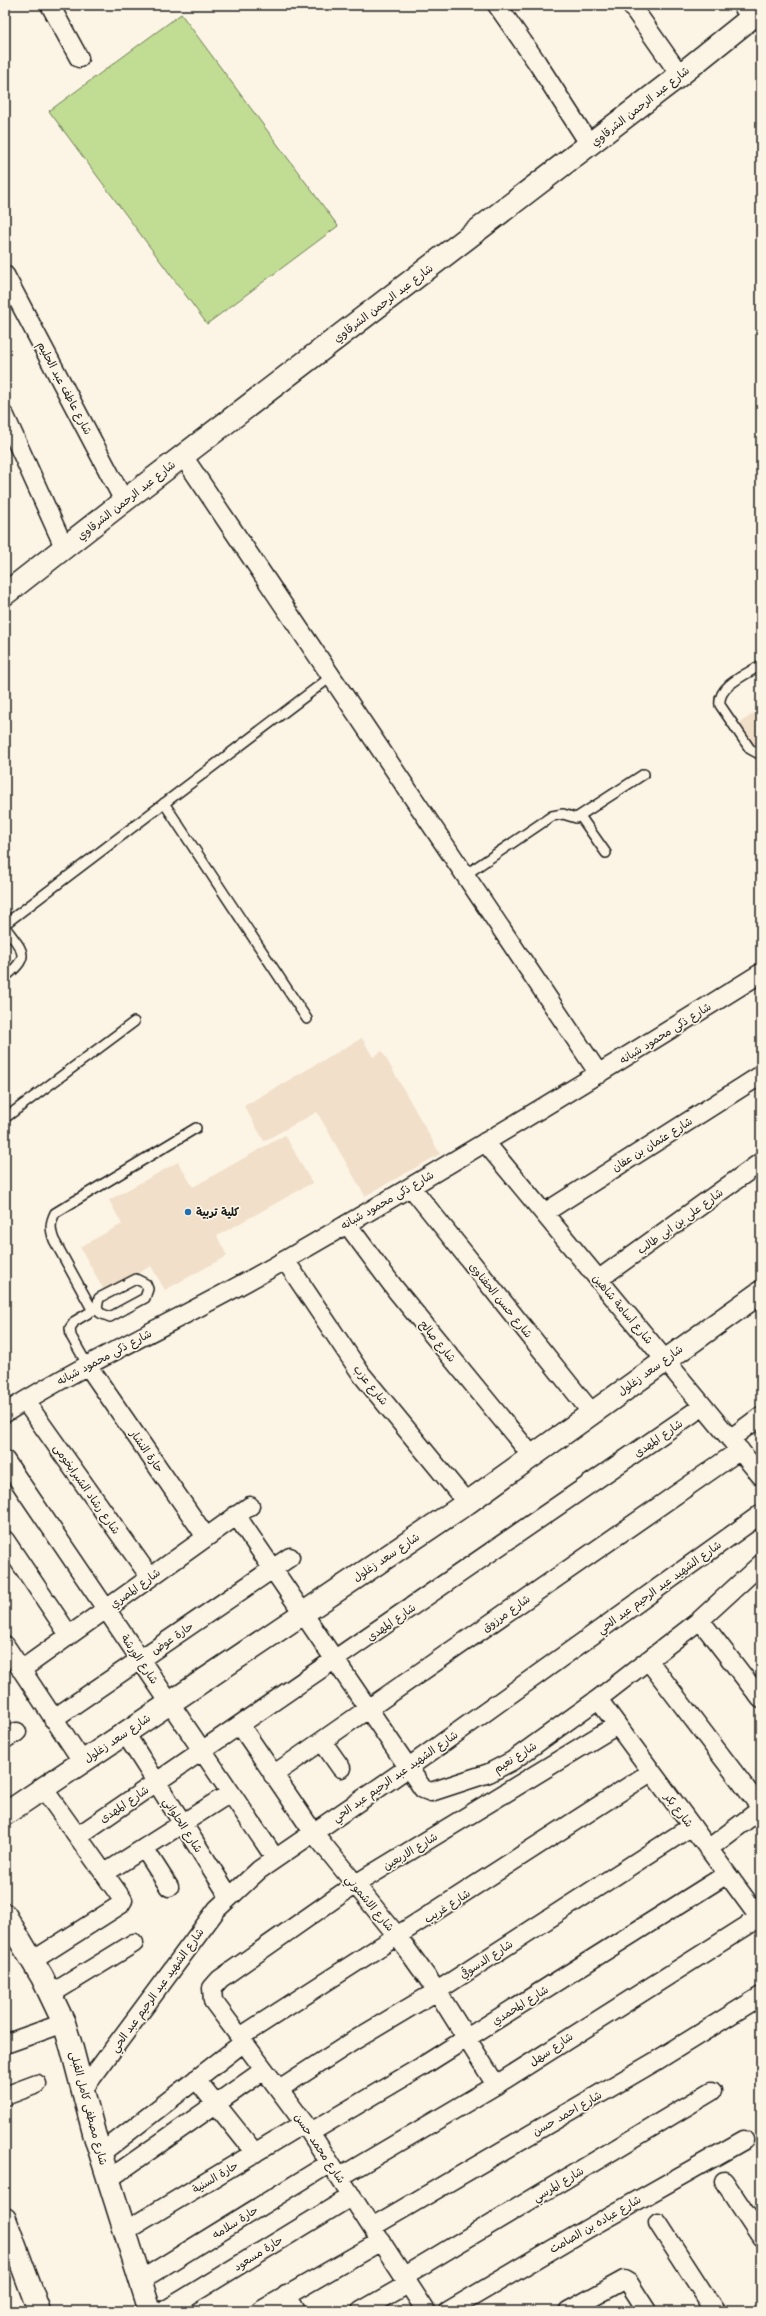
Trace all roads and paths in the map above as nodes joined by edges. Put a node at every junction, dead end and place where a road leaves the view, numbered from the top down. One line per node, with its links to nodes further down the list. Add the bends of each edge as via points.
1 (50, 5): 5 (street)
2 (497, 5): 7 (street)
3 (631, 5): 6 (street)
4 (751, 11): 6 (street, شارع عبد الرحمن الشرقاوي)
5 (79, 58)
6 (680, 75): 7 (street, شارع عبد الرحمن الشرقاوي)
7 (590, 145): 10 (street, شارع عبد الرحمن الشرقاوي)
8 (5, 275): 11 (street, شارع عاطف عبد الحليم)
9 (5, 416): 12 (street)
10 (183, 456): 11 (street, شارع عبد الرحمن الشرقاوي); 15 (street)
11 (124, 501): 12 (street, شارع عبد الرحمن الشرقاوي)
12 (65, 549): 13 (street, شارع عبد الرحمن الشرقاوي)
13 (5, 594)
14 (761, 665): 16 (lane, via 724,690 719,700 750,750)
15 (332, 676): 18 (lane); 21 (street)
16 (761, 755)
17 (644, 774): 19 (lane)
18 (164, 803): 22 (lane); 26 (lane)
19 (580, 816): 20 (lane); 21 (lane, via 552,816)
20 (606, 853)
21 (465, 875): 28 (street)
22 (5, 924)
23 (5, 927): 25 (lane, via 22,951 23,957 20,964)
24 (761, 973): 28 (street, شارع ذكى محمود شبانه)
25 (5, 977)
26 (307, 1019)
27 (134, 1022): 30 (lane)
28 (599, 1074): 32 (street, شارع ذكى محمود شبانه)
29 (761, 1075): 35 (street, شارع عثمان بن عفان)
30 (5, 1118)
31 (196, 1128): 40 (lane, via 55,1212 50,1231)
32 (485, 1142): 34 (street, شارع ذكى محمود شبانه); 35 (street, شارع أسامة شاهين)
33 (761, 1162): 38 (street, شارع على بن ابى طالب)
34 (411, 1187): 36 (street, شارع ذكى محمود شبانه); 46 (street, شارع حسن الحفناوى)
35 (544, 1213): 38 (street, شارع أسامة شاهين)
36 (347, 1224): 37 (street, شارع ذكى محمود شبانه); 49 (street, شارع صالح, via 396,1290)
37 (285, 1260): 42 (street, شارع ذكى محمود شبانه); 52 (street, شارع عزب, via 362,1375)
38 (599, 1280): 41 (street, شارع أسامة شاهين)
39 (761, 1292): 41 (street, شارع سعد زغلول)
40 (95, 1309): 40 (lane, via 104,1316 115,1315 145,1298 148,1288 136,1279 104,1294 99,1298); 42 (lane, via 75,1321 70,1328 71,1336)
41 (665, 1359): 44 (street, شارع أسامة شاهين); 46 (street, شارع سعد زغلول)
42 (88, 1366): 43 (street, شارع ذكى محمود شبانه); 55 (street, حارة النشار)
43 (25, 1401): 45 (street, شارع ذكى محمود شبانه); 60 (street, شارع رشاد الشبرابخومى)
44 (703, 1406): 48 (street, شارع أسامة شاهين); 68 (street, شارع المهدى)
45 (5, 1413)
46 (592, 1413): 49 (street, شارع سعد زغلول)
47 (761, 1416): 48 (street, شارع مرزوق)
48 (735, 1444): 51 (street, شارع أسامة شاهين); 73 (street, شارع مرزوق)
49 (532, 1456): 52 (street, شارع سعد زغلول)
50 (5, 1460): 61 (street, شارع الورشة)
51 (761, 1476)
52 (467, 1503): 62 (street, شارع سعد زغلول)
53 (243, 1511): 55 (street, شارع المصري); 58 (street, شارع نعيم)
54 (761, 1514): 81 (street, شارع الشهيد عبد الرحيم عبد الحي)
55 (206, 1537): 60 (street, شارع المصري)
56 (5, 1540): 64 (street)
57 (290, 1557): 58 (street, حارة عوض)
58 (272, 1569): 62 (street, شارع نعيم); 66 (street, حارة عوض)
59 (758, 1573): 63 (street, شارع نعيم)
60 (150, 1577): 61 (street, شارع المصري)
61 (106, 1609): 64 (street, شارع المصري); 66 (street, شارع الورشة)
62 (302, 1613): 68 (street, شارع نعيم); 72 (street, شارع سعد زغلول)
63 (700, 1620): 67 (street, شارع نعيم); 70 (street)
64 (69, 1635): 69 (street, شارع المصري)
65 (5, 1645): 69 (street)
66 (140, 1659): 72 (street, شارع الورشة); 74 (street, حارة عوض)
67 (648, 1660): 71 (street, شارع نعيم); 88 (street)
68 (335, 1661): 73 (street, شارع نعيم); 75 (street, شارع المهدى)
69 (21, 1670): 74 (street)
70 (761, 1699)
71 (598, 1700): 76 (street, شارع بكر); 81 (street, شارع نعيم, via 512,1761 489,1772 431,1792 423,1789)
72 (169, 1702): 77 (street, شارع سعد زغلول); 79 (street, شارع الورشة)
73 (368, 1709): 78 (street, شارع مرزوق); 81 (street, شارع نعيم)
74 (53, 1718): 80 (street)
75 (240, 1725): 79 (street, شارع المهدى); 84 (street, شارع الاشموني)
76 (617, 1725): 83 (street, شارع بكر); 99 (street, شارع الاربعين)
77 (125, 1732): 80 (street, شارع سعد زغلول); 85 (street, شارع الحلواني)
78 (322, 1741): 82 (street); 84 (street, شارع مرزوق)
79 (202, 1751): 85 (street, شارع المهدى); 87 (street, شارع الورشة)
80 (82, 1761): 86 (street, شارع سعد زغلول)
81 (409, 1767): 92 (street, شارع الشهيد عبد الرحيم عبد الحي)
82 (341, 1768)
83 (651, 1772): 91 (street, شارع بكر); 104 (street, شارع غريب)
84 (273, 1775): 92 (street, شارع الاشموني)
85 (156, 1782): 90 (street, شارع الحلواني); 93 (street, شارع المهدى)
86 (43, 1788): 89 (street, شارع سعد زغلول); 93 (street)
87 (230, 1793): 90 (street); 96 (street, شارع الورشة)
88 (761, 1809): 95 (street)
89 (5, 1814)
90 (183, 1823): 94 (street); 101 (street, شارع الحلواني)
91 (692, 1826): 95 (street, شارع بكر); 108 (street, شارع الدسوقي)
92 (313, 1832): 96 (street, شارع الشهيد عبد الرحيم عبد الحي); 99 (street, شارع الاشموني)
93 (78, 1836): 97 (street)
94 (144, 1848): 97 (street); 100 (street)
95 (708, 1849): 98 (street, شارع بكر)
96 (275, 1858): 101 (street, شارع الشهيد عبد الرحيم عبد الحي)
97 (105, 1873): 106 (street, via 123,1900 120,1905)
98 (727, 1874): 103 (street, شارع بكر); 112 (street, شارع المحمدي)
99 (354, 1885): 104 (street, شارع الاشموني); 107 (street, شارع الاربعين, via 220,1979)
100 (170, 1887)
101 (229, 1896): 120 (street, شارع الشهيد عبد الرحيم عبد الحي, via 206,1923)
102 (5, 1915): 106 (street, شارع مصطفى كامل القبلى)
103 (760, 1919): 118 (street, شارع سهل)
104 (398, 1937): 108 (street, شارع الاشموني); 113 (street, شارع غريب)
105 (134, 1943): 109 (street)
106 (32, 1961): 109 (street, شارع مصطفى كامل القبلى)
107 (212, 1988): 113 (street, شارع محمد حسن, via 213,2001)
108 (437, 1991): 112 (street, شارع الاشموني); 119 (street, شارع الدسوقي, via 354,2040)
109 (51, 1994): 111 (street, شارع مصطفى كامل القبلى)
110 (761, 1996): 135 (street, شارع احمد حسن)
111 (64, 2022): 114 (street); 120 (street, شارع مصطفى كامل القبلى)
112 (468, 2037): 118 (street, شارع الاشموني); 124 (street, شارع المحمدي)
113 (242, 2039): 115 (street, شارع محمد حسن); 116 (street, شارع غريب)
114 (5, 2044)
115 (264, 2070): 119 (street, شارع محمد حسن); 123 (street)
116 (196, 2079): 123 (street); 127 (street, شارع غريب)
117 (37, 2084): 122 (street)
118 (496, 2085): 128 (street, شارع سهل)
119 (279, 2089): 124 (street, شارع محمد حسن)
120 (82, 2091): 127 (street, شارع مصطفى كامل القبلى)
121 (712, 2091): 138 (street, شارع المرسي)
122 (5, 2096)
123 (216, 2104): 126 (street); 129 (street)
124 (307, 2127): 126 (street, حارة السنية); 128 (street, شارع محمد حسن)
125 (744, 2140): 147 (street, شارع عباده بن الصامت, via 592,2225)
126 (254, 2153): 134 (street, حارة السنية)
127 (100, 2154): 129 (street, شارع مصطفى كامل القبلى)
128 (335, 2170): 131 (street, شارع محمد حسن); 137 (street, حارة سلامه)
129 (109, 2179): 134 (street, شارع مصطفى كامل القبلى)
130 (724, 2181): 136 (street)
131 (352, 2196): 135 (street, شارع محمد حسن); 142 (street, حارة مسعود)
132 (5, 2219): 140 (street)
133 (658, 2223): 150 (street)
134 (125, 2231): 137 (street, شارع مصطفى كامل القبلى)
135 (376, 2234): 138 (street, شارع محمد حسن); 139 (street, شارع احمد حسن)
136 (761, 2237)
137 (141, 2280): 141 (street, شارع مصطفى كامل القبلى)
138 (406, 2280): 145 (street, شارع المرسي); 146 (street, شارع محمد حسن)
139 (286, 2296): 143 (street, شارع احمد حسن); 144 (street)
140 (39, 2311)
141 (150, 2311)
142 (164, 2311)
143 (260, 2311)
144 (295, 2311)
145 (361, 2311)
146 (426, 2311)
147 (448, 2311)
148 (568, 2311): 149 (street, via 624,2280)
149 (647, 2311)
150 (715, 2311)

